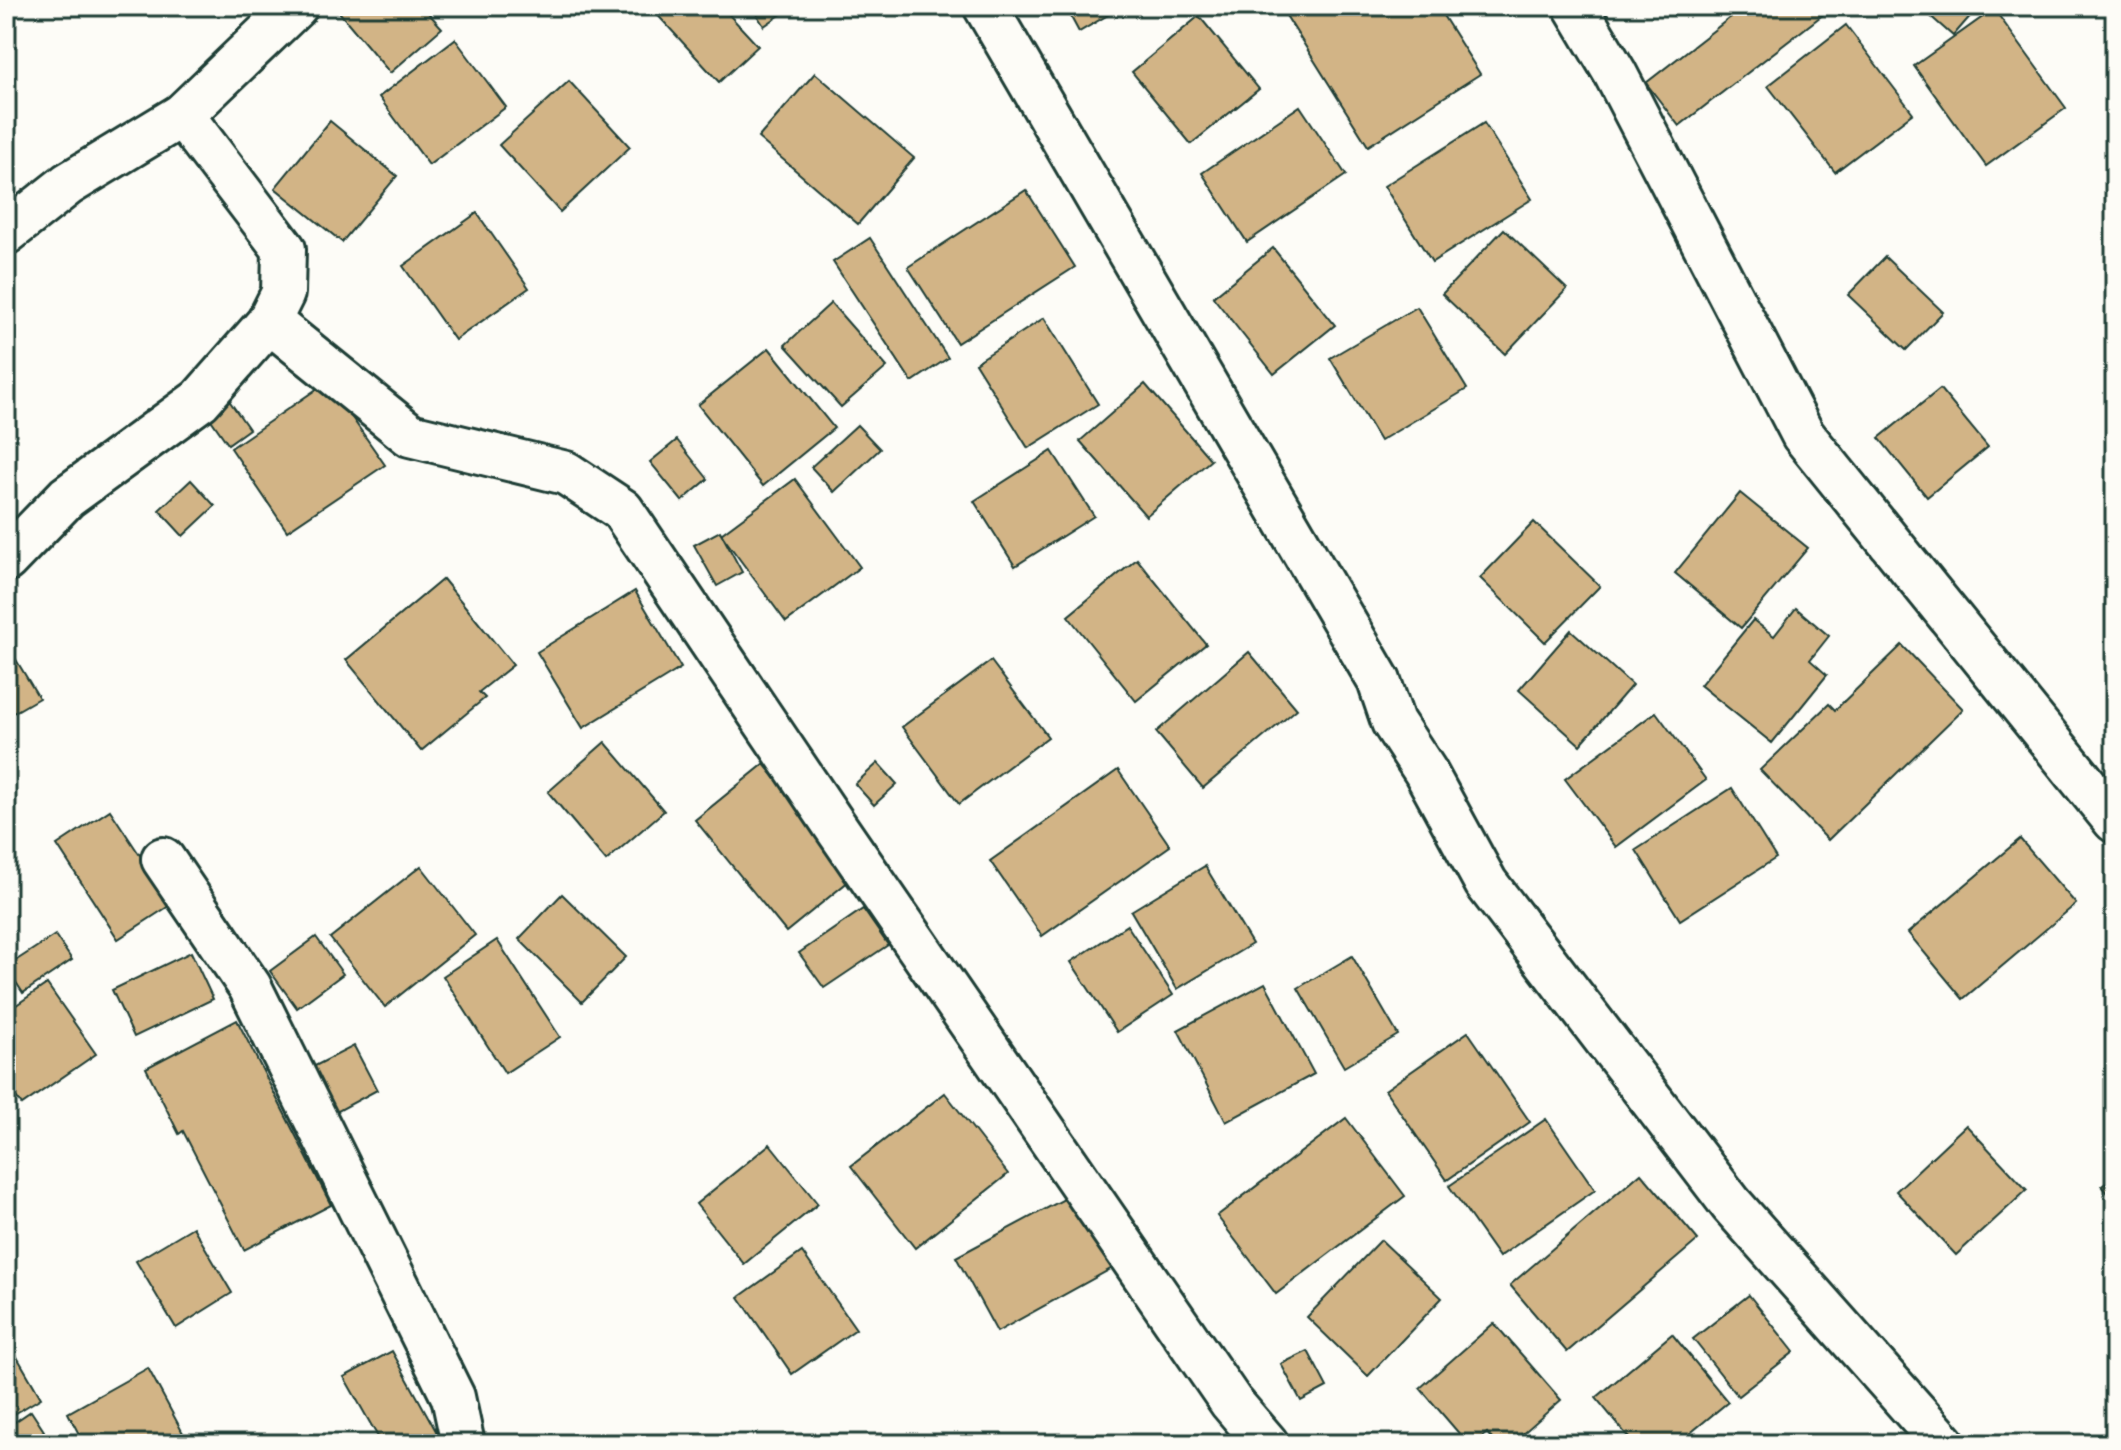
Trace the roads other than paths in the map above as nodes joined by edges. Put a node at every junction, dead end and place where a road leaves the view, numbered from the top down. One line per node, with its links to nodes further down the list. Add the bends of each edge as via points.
1 (296, 6): 4 (street)
2 (985, 6): 12 (street, via 1379,681 1393,722 1486,883 1731,1204)
3 (1575, 6): 8 (street, via 1803,435)
4 (182, 115): 5 (street, via 68,184); 6 (street, via 284,249 283,293)
5 (6, 233)
6 (269, 321): 7 (street, via 200,400 67,497); 11 (street, via 410,435 566,473 622,510 1231,1402)
7 (6, 560)
8 (2115, 821)
9 (163, 859): 10 (street, via 250,987 453,1397)
10 (463, 1444)
11 (1267, 1444)
12 (1944, 1444)

